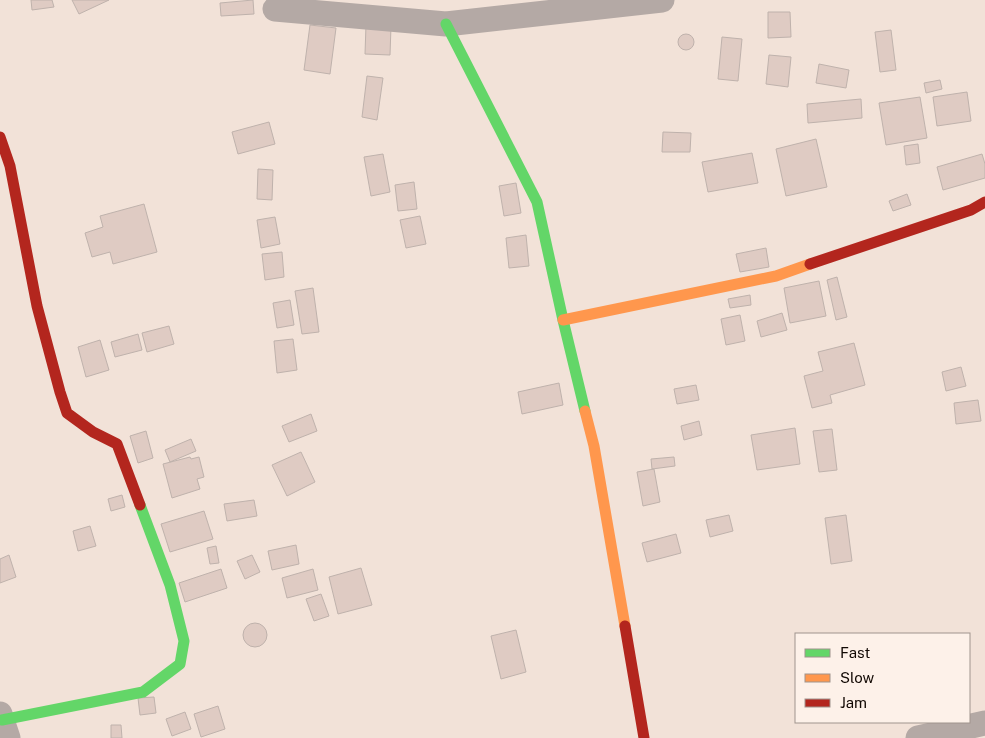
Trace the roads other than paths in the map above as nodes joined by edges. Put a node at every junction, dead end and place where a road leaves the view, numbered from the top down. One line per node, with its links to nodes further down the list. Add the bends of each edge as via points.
1 (662, 0): 3 (street)
2 (275, 9): 3 (street)
3 (446, 24): 6 (street, via 537,202)
4 (0, 137): 8 (street, via 10,166 37,306 67,412 93,432 117,444 170,584 184,641 180,664 143,692)
5 (985, 202): 6 (street, via 970,210 776,276)
6 (563, 320): 9 (street, via 594,446)
7 (985, 722): 10 (street)
8 (3, 724)
9 (644, 738)
10 (918, 738)

